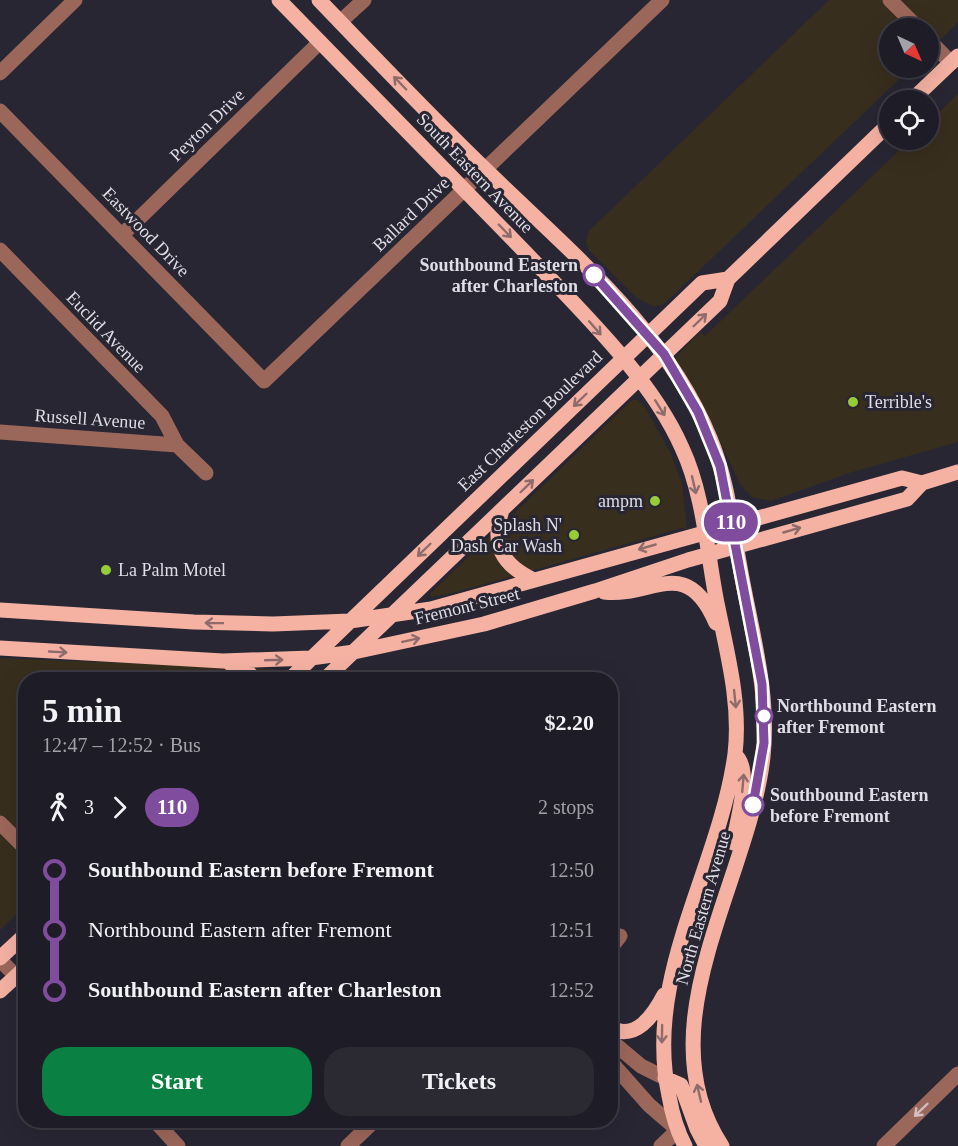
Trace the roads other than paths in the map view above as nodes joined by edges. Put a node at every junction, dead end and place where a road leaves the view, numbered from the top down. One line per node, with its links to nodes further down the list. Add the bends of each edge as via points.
1 (75, 0): 12 (street)
2 (279, 0): 9 (main road, South Eastern Avenue)
3 (319, 0): 8 (main road, South Eastern Avenue)
4 (364, 0): 8 (street)
5 (662, 0): 16 (street, Ballard Drive)
6 (890, 0): 7 (street)
7 (908, 18)
8 (340, 22): 16 (main road, South Eastern Avenue, one-way to 8)
9 (320, 42): 17 (main road, South Eastern Avenue); 18 (street, Peyton Drive)
10 (939, 48): 11 (street)
11 (955, 60): 13 (main road)
12 (0, 73)
13 (923, 90)
14 (0, 111): 18 (street, Eastwood Drive)
15 (879, 134): 20 (main road)
16 (485, 170): 17 (street, Ballard Drive); 21 (main road, South Eastern Avenue)
17 (464, 189): 23 (main road, South Eastern Avenue, one-way to 23); 25 (street, Ballard Drive)
18 (122, 235): 25 (street, Eastwood Drive)
19 (0, 250): 27 (street, Euclid Avenue, via 162,416)
20 (728, 279): 21 (main road, East Charleston Boulevard, via 702,283); 22 (main road, one-way to 20, via 720,301)
21 (649, 334): 22 (main road, South Eastern Avenue); 23 (main road, East Charleston Boulevard)
22 (664, 354): 24 (main road); 32 (main road, South Eastern Avenue, via 711,440)
23 (622, 360): 24 (main road, South Eastern Avenue); 38 (main road, East Charleston Boulevard, one-way to 38)
24 (638, 378): 31 (main road, one-way to 24); 33 (main road, South Eastern Avenue, one-way to 33, via 684,451)
25 (264, 381)
26 (0, 432): 27 (street, Russell Avenue)
27 (177, 445): 29 (street, Euclid Avenue)
28 (958, 472): 30 (main road, Fremont Street)
29 (206, 473)
30 (922, 483): 32 (main road, Fremont Street, via 902,478); 32 (main road, Fremont Street, one-way to 30, via 907,499)
31 (502, 510): 34 (main road, via 498,544 511,565); 37 (main road)
32 (734, 535): 33 (main road, Fremont Street); 33 (main road, Fremont Street); 50 (main road, North Eastern Avenue, via 762,684 764,733 753,805)
33 (706, 542): 34 (main road, Fremont Street, one-way to 34); 35 (main road, Fremont Street); 39 (main road, North Eastern Avenue)
34 (534, 580): 37 (main road, Fremont Street)
35 (595, 591): 39 (main road, via 616,594 664,582 686,587 696,592 708,607); 41 (main road, Fremont Street, one-way to 35, via 484,624)
36 (0, 610): 38 (main road, Fremont Street, one-way to 36, via 203,622)
37 (395, 615): 38 (main road, Fremont Street); 41 (main road)
38 (350, 621): 42 (main road, East Charleston Boulevard)
39 (725, 644): 47 (main road, North Eastern Avenue, one-way to 47, via 736,715)
40 (0, 648): 43 (main road, Fremont Street, one-way to 43)
41 (354, 652): 42 (main road, Fremont Street); 46 (main road)
42 (311, 658): 43 (main road, Fremont Street, one-way to 42); 45 (main road, East Charleston Boulevard)
43 (223, 661): 44 (main road)
44 (248, 672)
45 (298, 672)
46 (333, 672)
47 (735, 754): 50 (main road, one-way to 47, via 744,785 743,768); 55 (main road, North Eastern Avenue)
48 (0, 823): 49 (street)
49 (18, 841)
50 (724, 903): 70 (main road, North Eastern Avenue, one-way to 50, via 702,1105 692,1046 694,1014)
51 (18, 942): 52 (main road)
52 (0, 959): 53 (street)
53 (18, 973)
54 (18, 979): 56 (main road)
55 (670, 985): 57 (main road, via 651,1016 638,1028); 61 (main road, North Eastern Avenue, one-way to 61, via 662,1024)
56 (0, 991)
57 (618, 1032)
58 (618, 1047): 61 (street, via 641,1066)
59 (618, 1070): 64 (street)
60 (958, 1074): 71 (street, one-way to 71)
61 (665, 1078): 64 (main road, North Eastern Avenue); 69 (main road, via 681,1085)
62 (161, 1128): 65 (street)
63 (367, 1128): 66 (street)
64 (678, 1130): 67 (street); 68 (main road, North Eastern Avenue)
65 (178, 1146)
66 (348, 1146)
67 (661, 1146)
68 (686, 1146)
69 (706, 1146)
70 (722, 1146)
71 (884, 1146)

